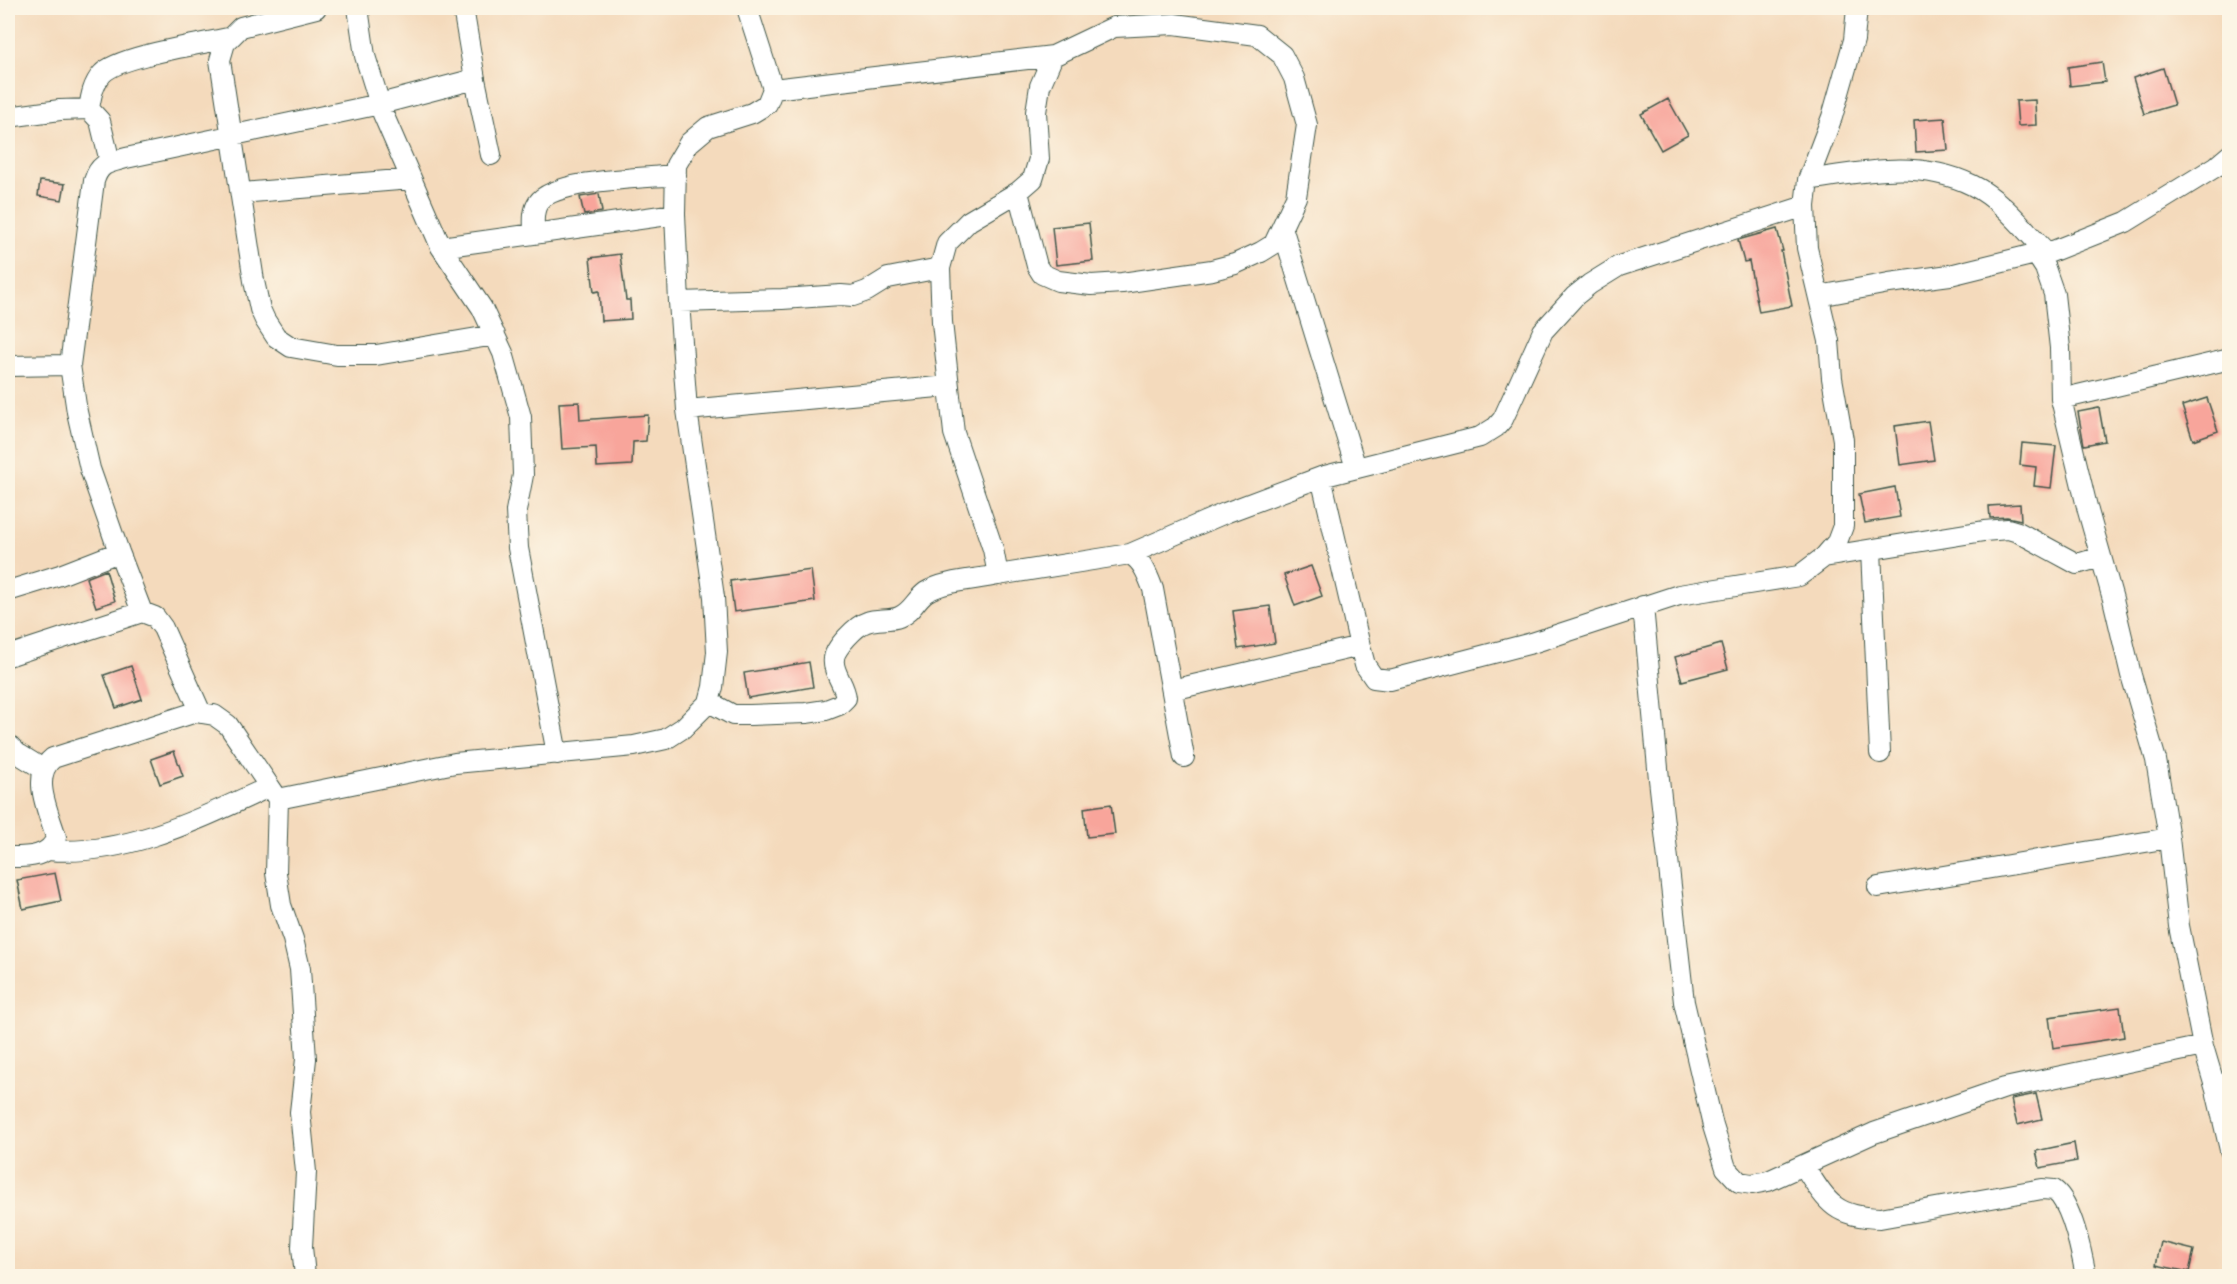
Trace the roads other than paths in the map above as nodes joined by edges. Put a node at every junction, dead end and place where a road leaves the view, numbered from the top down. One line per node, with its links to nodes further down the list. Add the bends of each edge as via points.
1 (316, 8): 6 (street, via 241,27)
2 (358, 8): 10 (street, via 365,56)
3 (463, 8): 8 (street)
4 (747, 8): 9 (street)
5 (1857, 8): 19 (street, via 1854,40 1832,117)
6 (228, 38): 11 (street, via 111,67 94,86); 13 (street, via 220,60)
7 (1053, 56): 9 (street); 20 (street, via 1040,86 1036,112 1039,159 1032,179); 24 (street, via 1114,27 1174,24 1257,35 1282,55 1294,78 1307,125 1296,197)
8 (475, 79): 10 (street); 14 (street)
9 (773, 89): 17 (street, via 767,104 708,127 689,143 676,165)
10 (380, 104): 13 (street); 18 (street)
11 (89, 109): 12 (street); 16 (street, via 100,121)
12 (8, 117)
13 (233, 136): 16 (street); 21 (street)
14 (491, 155)
15 (2229, 155): 27 (street, via 2126,222)
16 (110, 162): 33 (street, via 98,171 94,181)
17 (676, 175): 23 (street); 25 (street, via 574,185 548,194 538,203 534,214)
18 (411, 179): 21 (street); 26 (street)
19 (1808, 180): 22 (street); 27 (street, via 1887,168 1940,173 1973,186 2002,207)
20 (1018, 192): 24 (street, via 1042,274 1090,285 1235,264 1274,244); 28 (street, via 969,220 947,243)
21 (242, 193): 31 (street, via 260,309 276,337 291,347 337,356 376,355)
22 (1805, 206): 29 (street, via 1807,248); 38 (street, via 1619,266 1575,296 1544,331 1496,427 1480,436)
23 (675, 214): 25 (street); 30 (street)
24 (1282, 227): 38 (street)
25 (534, 234): 26 (street)
26 (441, 248): 31 (street, via 482,308)
27 (2042, 255): 29 (street); 36 (street, via 2054,294)
28 (940, 267): 30 (street, via 888,278 853,296); 35 (street)
29 (1820, 296): 43 (street, via 1843,440 1843,526 1837,542)
30 (679, 302): 37 (street)
31 (495, 335): 56 (street, via 521,417 523,475 516,511 518,548)
32 (2229, 359): 36 (street)
33 (70, 365): 34 (street); 41 (street, via 90,469)
34 (8, 366)
35 (949, 386): 37 (street); 45 (street, via 954,433)
36 (2061, 399): 44 (street)
37 (687, 410): 52 (street, via 714,597 717,652)
38 (1356, 468): 39 (street)
39 (1322, 477): 42 (street); 49 (street)
40 (1871, 550): 43 (street); 44 (street, via 2008,529 2077,564); 55 (street)
41 (119, 552): 46 (street); 48 (street)
42 (1130, 554): 45 (street); 51 (street, via 1145,570 1153,589)
43 (1824, 557): 47 (street, via 1798,576 1706,590)
44 (2101, 557): 60 (street, via 2156,760)
45 (998, 575): 52 (street, via 936,588 897,618 860,626 836,651 833,660 846,691 846,698 839,705 806,713 733,715)
46 (8, 591)
47 (1643, 606): 49 (street, via 1532,643 1390,680 1374,678 1365,665); 66 (street, via 1684,1002 1713,1126 1726,1168 1738,1182 1752,1185)
48 (142, 612): 50 (street); 53 (street, via 155,616 163,628)
49 (1360, 646): 51 (street)
50 (8, 656)
51 (1172, 690): 57 (street)
52 (709, 702): 56 (street, via 666,739)
53 (201, 713): 58 (street, via 58,755); 59 (street, via 214,715 228,725)
54 (8, 744): 58 (street)
55 (1880, 753)
56 (556, 754): 59 (street, via 455,763)
57 (1184, 757)
58 (43, 769): 61 (street, via 42,788 56,837)
59 (274, 793): 61 (street, via 155,835 101,848); 67 (street, via 276,873 300,969 306,1059 300,1112 306,1172 302,1247)
60 (2169, 838): 63 (street); 64 (street, via 2179,926)
61 (48, 850): 62 (street)
62 (8, 857)
63 (1878, 887)
64 (2203, 1046): 65 (street); 66 (street, via 2005,1088 1874,1133)
65 (2229, 1150)
66 (1804, 1166): 68 (street, via 1824,1198 1839,1210 1859,1217 1880,1218 2054,1190 2062,1199 2079,1239)
67 (305, 1276)
68 (2086, 1276)

